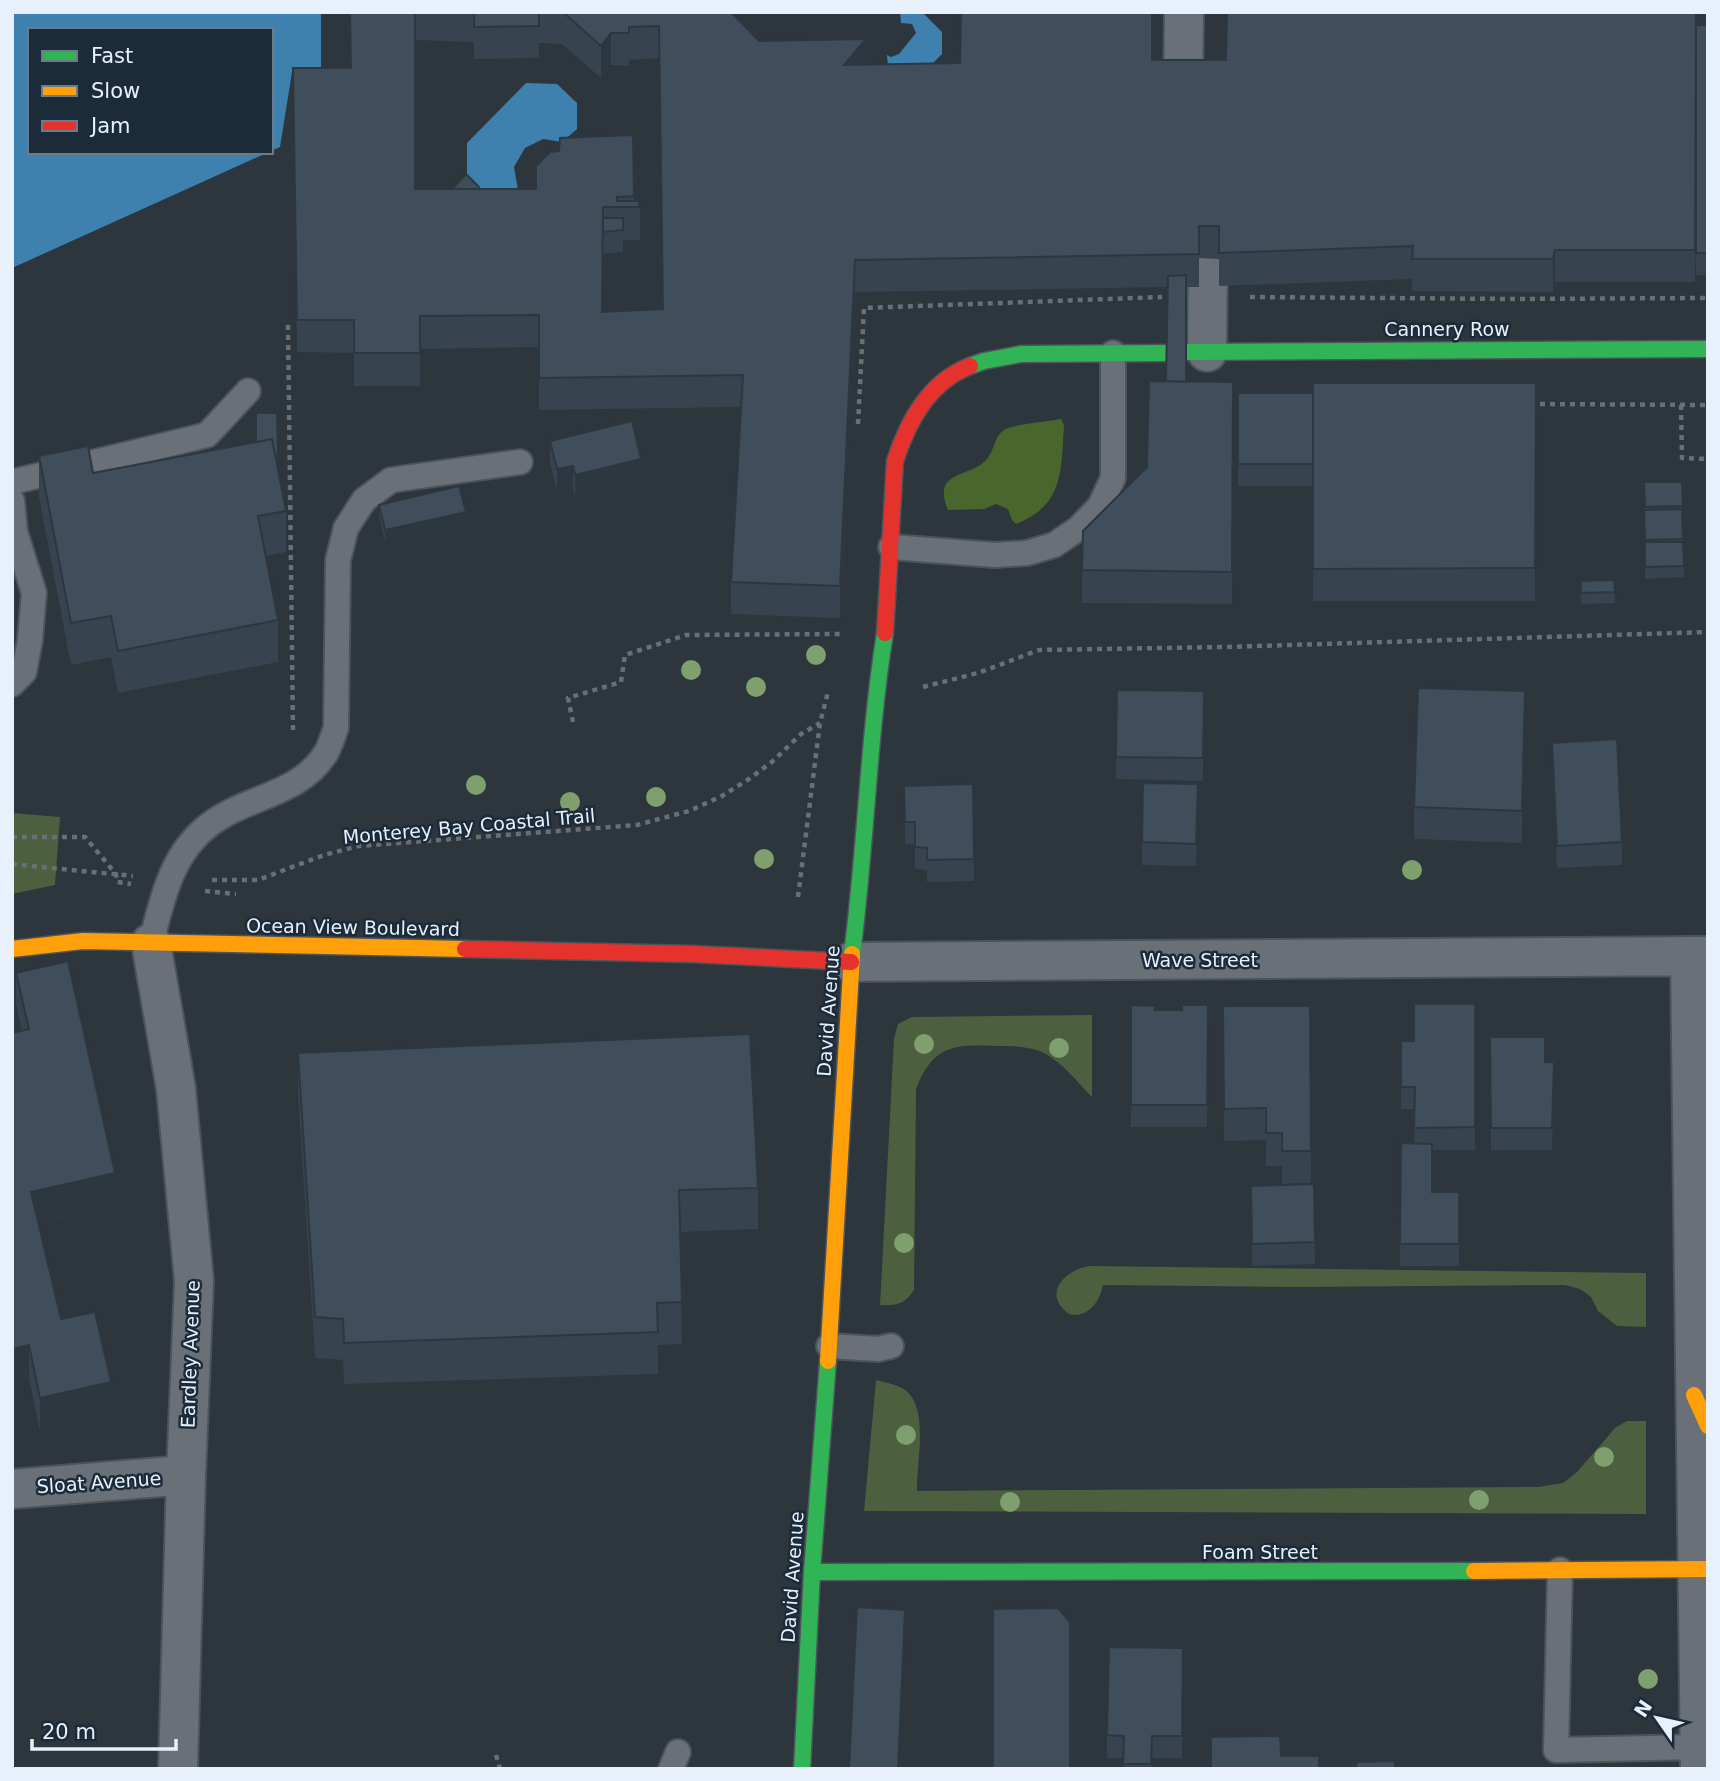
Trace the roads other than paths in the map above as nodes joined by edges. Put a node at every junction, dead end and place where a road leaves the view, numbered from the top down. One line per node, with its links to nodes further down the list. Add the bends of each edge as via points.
1 (1184, 12): 2 (street)
2 (1184, 92)
3 (1208, 259): 5 (street, via 1207,297)
4 (1708, 349): 5 (street, Cannery Row)
5 (1196, 352)
6 (1113, 353): 7 (street); 12 (street, David Avenue, via 1008,355 973,364 926,398 901,436 895,461); 12 (lane, via 1112,478 1100,506 1079,528 1054,545 1027,553)
7 (1167, 353)
8 (248, 391): 10 (lane, via 207,435)
9 (520, 462): 14 (lane, via 391,480 365,500 346,528 338,560 336,728 326,753 310,773 286,789 208,825 185,851 167,883)
10 (12, 482)
11 (12, 501): 13 (lane, via 15,532 34,593 24,672)
12 (891, 547): 18 (street, David Avenue)
13 (12, 684)
14 (151, 943): 15 (street, Ocean View Boulevard, via 83,941); 16 (street, Ocean View Boulevard); 22 (street, Eardley Avenue, via 176,1089 194,1281)
15 (12, 949)
16 (693, 954): 18 (street, Wave Street)
17 (1699, 956): 18 (street, Wave Street); 21 (street)
18 (850, 962): 19 (street, David Avenue)
19 (830, 1346): 20 (lane); 26 (street, David Avenue)
20 (891, 1346)
21 (1701, 1410): 24 (street)
22 (186, 1475): 23 (street, Sloat Avenue); 28 (street, Eardley Avenue)
23 (12, 1489)
24 (1702, 1569): 25 (street, Foam Street); 27 (street)
25 (1560, 1570): 26 (street, Foam Street); 27 (lane, via 1556,1750)
26 (812, 1572): 29 (street, David Avenue)
27 (1699, 1758)
28 (178, 1769)
29 (802, 1769)

